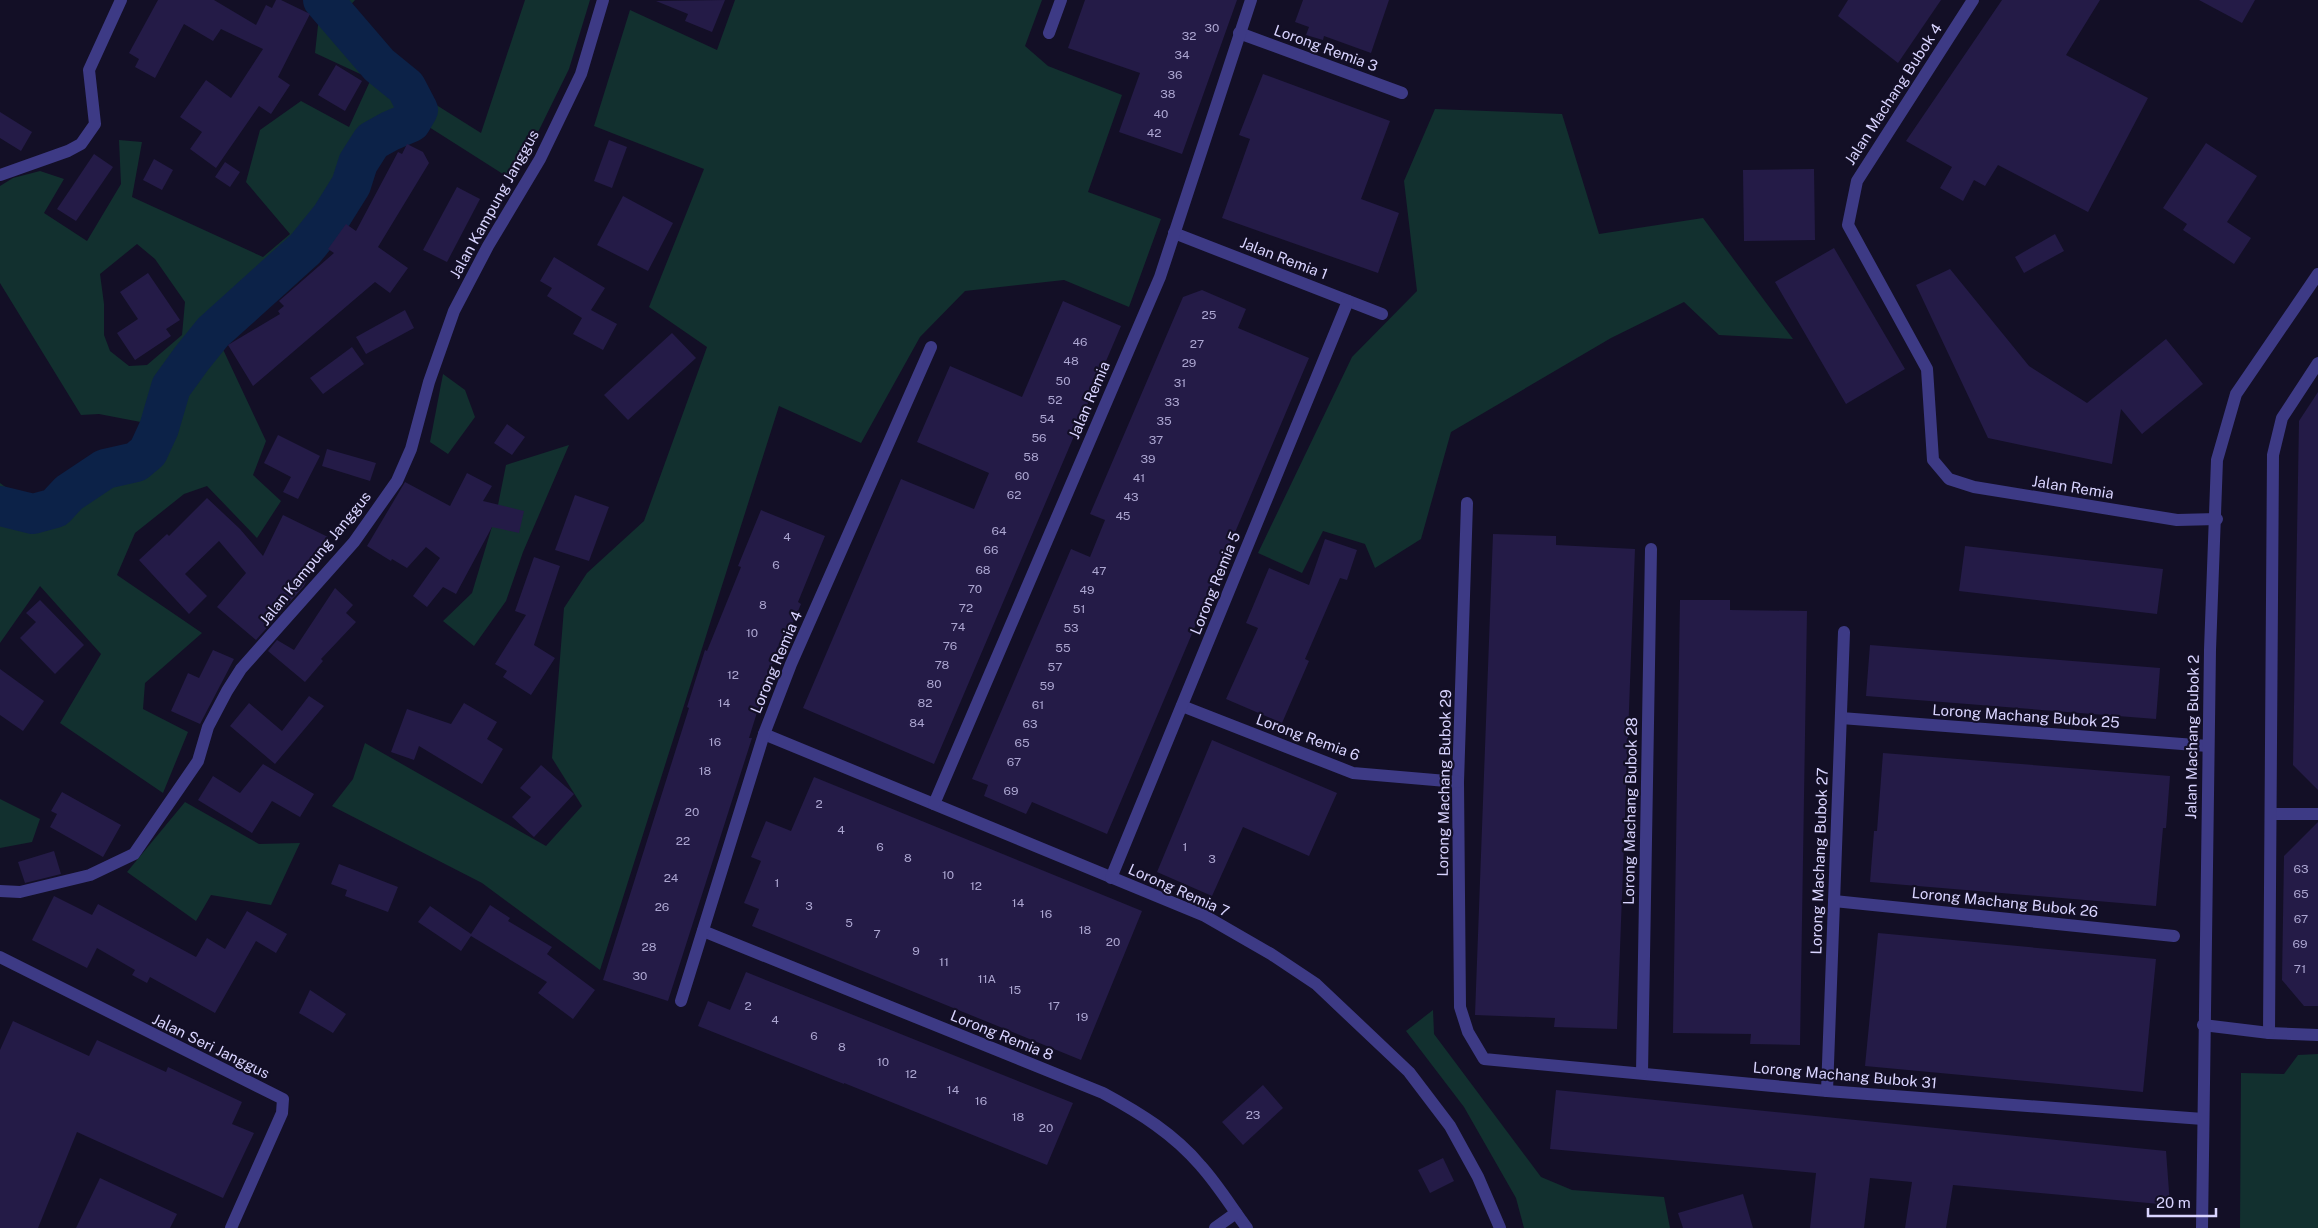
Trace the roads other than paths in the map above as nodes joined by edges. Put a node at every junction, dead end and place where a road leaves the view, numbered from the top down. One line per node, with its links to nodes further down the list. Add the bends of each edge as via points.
1 (121, 0): 9 (street, via 89,70 95,124 81,144 68,151)
2 (603, 0): 30 (street, Jalan Kampung Janggus, via 581,74 540,158 454,312 398,481 354,542 241,669 208,727 198,761 134,854 90,875 20,892)
3 (1061, 0): 6 (street)
4 (1251, 0): 7 (street, Jalan Remia)
5 (1973, 0): 16 (street, Jalan Machang Bubok 4, via 1857,181 1848,225 1927,369)
6 (1049, 33)
7 (1239, 33): 8 (street, Lorong Remia 3); 10 (street, Jalan Remia)
8 (1402, 93)
9 (0, 175)
10 (1174, 233): 12 (street, Jalan Remia 1); 26 (street, Jalan Remia, via 1160,277)
11 (2318, 274): 18 (street, Jalan Machang Bubok 2, via 2236,394 2217,460)
12 (1348, 301): 13 (street, Jalan Remia 1); 21 (street, Lorong Remia 5)
13 (1382, 314)
14 (931, 348): 23 (street, Lorong Remia 4, via 791,664)
15 (2318, 363): 27 (street, via 2282,418 2273,455)
16 (1933, 460): 18 (street, Jalan Remia, via 1949,478 1974,487 2177,520)
17 (1467, 503): 25 (street, Lorong Machang Bubok 29)
18 (2216, 519): 24 (street, Jalan Machang Bubok 2)
19 (1652, 549): 40 (street, Lorong Machang Bubok 28)
20 (1844, 632): 22 (street, Lorong Machang Bubok 27)
21 (1182, 706): 25 (street, Lorong Remia 6, via 1353,773); 29 (street, Lorong Remia 5)
22 (1841, 718): 24 (street, Lorong Machang Bubok 25); 31 (street, Lorong Machang Bubok 27)
23 (764, 734): 26 (street, Lorong Remia 7); 32 (street, Lorong Remia 4)
24 (2208, 746): 36 (street, Jalan Machang Bubok 2)
25 (1458, 782): 39 (street, Lorong Machang Bubok 29, via 1460,1007 1468,1032)
26 (934, 804): 29 (street, Lorong Remia 7)
27 (2272, 814): 28 (street); 37 (street)
28 (2318, 814)
29 (1111, 878): 47 (street, Lorong Remia 7, via 1205,916 1316,984 1409,1072 1450,1126 1478,1177)
30 (0, 891)
31 (1834, 901): 33 (street, Lorong Machang Bubok 26); 41 (street, Lorong Machang Bubok 27)
32 (703, 931): 35 (street, Lorong Remia 4); 43 (street, Lorong Remia 8, via 1103,1093 1140,1113 1173,1138 1202,1166)
33 (2174, 936)
34 (0, 957): 44 (street, Jalan Seri Janggus, via 283,1099 282,1113)
35 (681, 1002)
36 (2203, 1025): 37 (street); 42 (street, Jalan Machang Bubok 2)
37 (2269, 1033): 38 (street)
38 (2318, 1035)
39 (1484, 1059): 40 (street, Lorong Machang Bubok 31)
40 (1642, 1074): 41 (street, Lorong Machang Bubok 31)
41 (1827, 1090): 42 (street, Lorong Machang Bubok 31)
42 (2203, 1119): 48 (street, Jalan Machang Bubok 2)
43 (1236, 1213): 45 (street); 46 (street, Lorong Remia 8)
44 (230, 1228)
45 (1215, 1228)
46 (1247, 1228)
47 (1500, 1228)
48 (2202, 1228)

